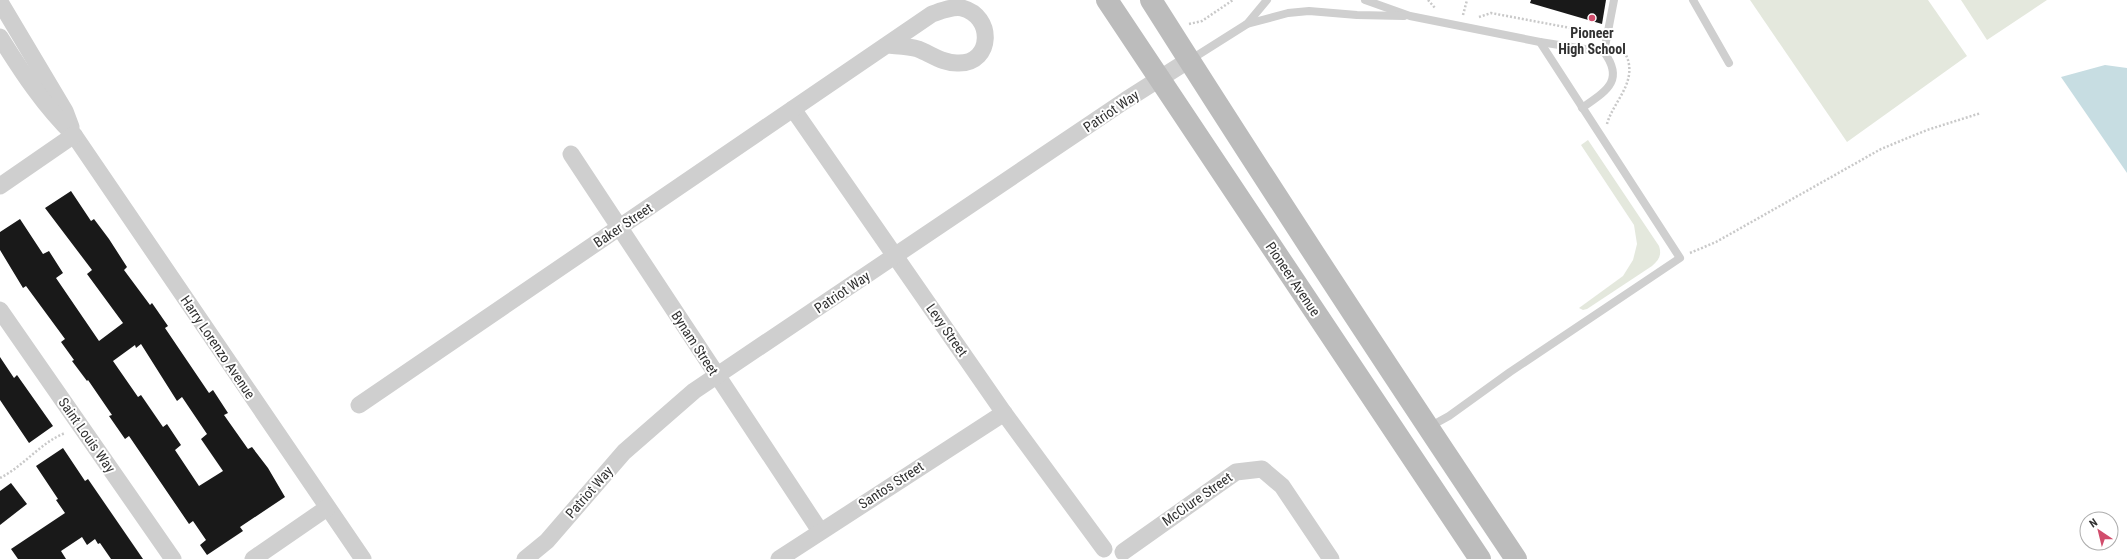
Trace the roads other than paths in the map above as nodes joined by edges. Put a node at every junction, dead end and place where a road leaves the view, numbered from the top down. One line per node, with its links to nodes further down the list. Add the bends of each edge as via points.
1 (1106, 0): 16 (street, Pioneer Avenue)
2 (1151, 0): 14 (street)
3 (1267, 0): 9 (lane)
4 (1365, 0): 8 (lane)
5 (1614, 0): 13 (lane)
6 (1693, 0): 15 (lane)
7 (0, 2): 19 (street, Harry Lorenzo Avenue, via 65,111)
8 (1410, 16): 9 (lane, via 1309,11 1288,13); 11 (lane)
9 (1247, 24): 14 (lane)
10 (0, 37): 19 (street, Harry Lorenzo Avenue, via 56,117)
11 (1540, 42): 13 (lane); 17 (lane)
12 (887, 45): 12 (street, Baker Street, via 932,14 961,8 976,14 984,25 986,38 982,52 972,62 958,64 917,49); 18 (street, Baker Street)
13 (1604, 52): 17 (lane, via 1613,64 1613,79 1605,92)
14 (1189, 60): 16 (street, Patriot Way); 29 (street, via 1324,270)
15 (1729, 63)
16 (1159, 79): 23 (street, Patriot Way); 25 (street, Pioneer Avenue)
17 (1582, 108): 29 (lane, via 1680,258 1449,416)
18 (793, 109): 22 (street, Baker Street); 23 (street, Levy Street)
19 (74, 135): 21 (street); 30 (street, Harry Lorenzo Avenue)
20 (571, 154): 22 (street, Bynam Street)
21 (0, 186)
22 (620, 227): 26 (street, Bynam Street); 27 (street, Baker Street)
23 (895, 256): 26 (street, Patriot Way); 28 (street, Levy Street)
24 (0, 310): 34 (street, Saint Louis Way)
25 (1344, 355): 29 (street, via 1361,360 1408,431); 40 (street, Pioneer Avenue)
26 (716, 376): 31 (street, Bynam Street); 37 (street, Patriot Way, via 694,391 624,452 547,541)
27 (359, 405)
28 (1004, 413): 31 (street, Santos Street); 32 (street, Levy Street)
29 (1429, 426): 41 (street)
30 (327, 508): 35 (street); 36 (street, Harry Lorenzo Avenue)
31 (820, 531): 38 (street, Santos Street)
32 (1102, 554): 33 (street, via 1116,547)
33 (1124, 555): 39 (street, McClure Street, via 1236,472 1262,469 1282,486)
34 (173, 559)
35 (253, 559)
36 (363, 559)
37 (526, 559)
38 (779, 559)
39 (1331, 559)
40 (1480, 559)
41 (1516, 559)

